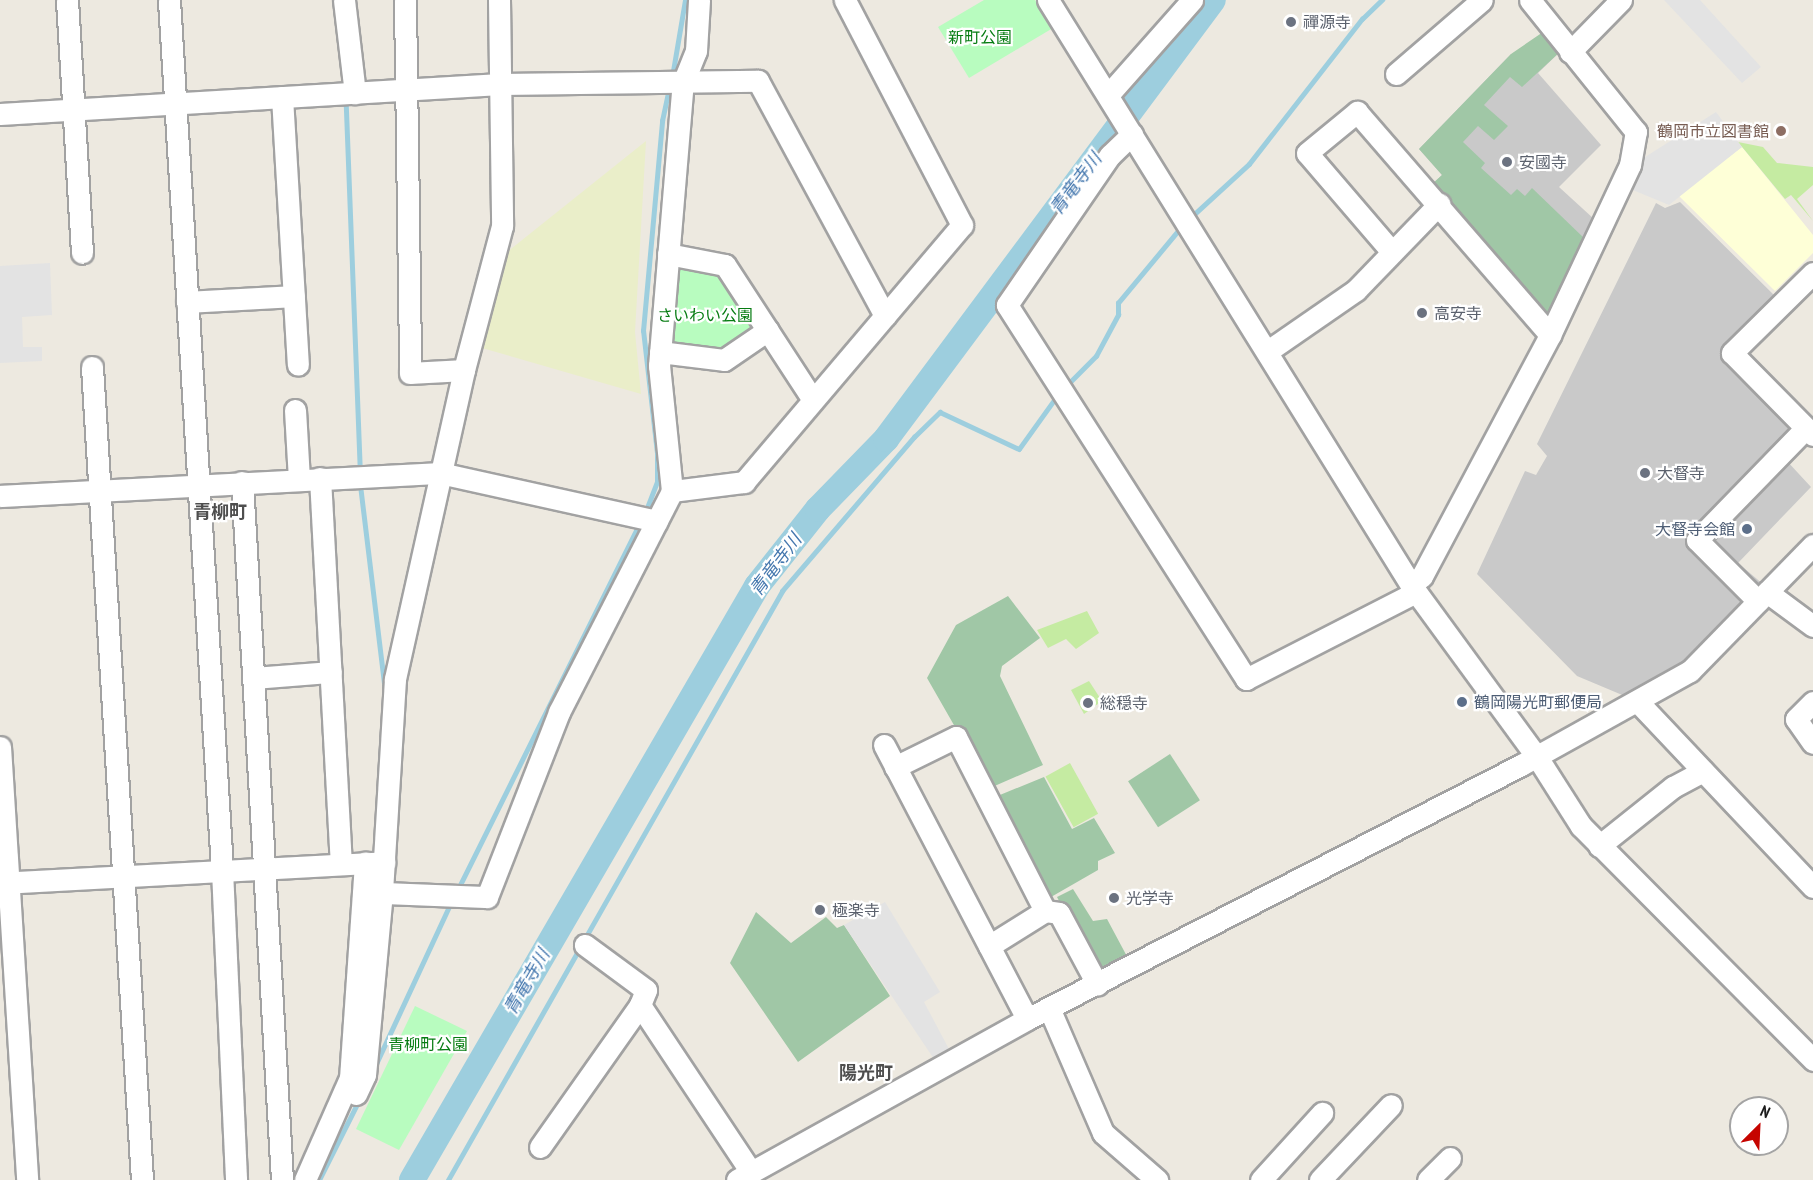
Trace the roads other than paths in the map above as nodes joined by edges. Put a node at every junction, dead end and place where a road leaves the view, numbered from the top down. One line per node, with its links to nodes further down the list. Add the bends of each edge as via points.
1 (67, 0): 22 (street)
2 (169, 0): 21 (street)
3 (344, 0): 18 (street)
4 (405, 0): 17 (street)
5 (499, 0): 16 (street)
6 (699, 0): 15 (street, via 696,51)
7 (845, 0): 32 (street, via 962,225)
8 (1048, 0): 19 (street)
9 (1192, 0): 19 (street)
10 (1482, 0): 14 (street)
11 (1530, 0): 13 (street)
12 (1621, 0): 13 (street)
13 (1570, 52): 34 (street, via 1636,132 1630,165)
14 (1396, 74)
15 (683, 83): 16 (street); 28 (street); 32 (street, via 758,81)
16 (500, 84): 17 (street); 39 (street, via 502,226)
17 (407, 90): 18 (street); 39 (street, via 410,373)
18 (355, 93): 20 (street)
19 (1107, 95): 24 (street)
20 (282, 98): 21 (street); 30 (street)
21 (174, 104): 22 (street); 31 (street)
22 (73, 110): 23 (street); 27 (street)
23 (0, 114)
24 (1132, 134): 35 (street); 53 (street, via 1110,155 1007,305 1246,679)
25 (1439, 204): 26 (street); 26 (street, via 1357,112 1307,153); 34 (street)
26 (1392, 252): 35 (street, via 1356,290)
27 (82, 253)
28 (668, 254): 33 (street, via 725,265); 36 (street)
29 (1813, 273): 42 (street, via 1732,353)
30 (294, 296): 31 (street); 37 (street)
31 (187, 302): 47 (street)
32 (885, 316): 40 (street)
33 (768, 330): 36 (street, via 724,360); 40 (street)
34 (1550, 335): 53 (street)
35 (1268, 351): 53 (street)
36 (660, 352): 49 (street)
37 (298, 365)
38 (92, 367): 48 (street)
39 (464, 370): 43 (street)
40 (813, 400): 49 (street, via 744,482)
41 (295, 410): 45 (street)
42 (1810, 432): 54 (street, via 1696,540)
43 (440, 473): 44 (street); 51 (street); 67 (street, via 395,679)
44 (320, 478): 45 (street); 56 (street)
45 (299, 479): 46 (street)
46 (242, 482): 47 (street); 57 (street)
47 (198, 484): 48 (street); 70 (street)
48 (99, 490): 50 (street); 72 (street)
49 (672, 491): 51 (street)
50 (0, 496)
51 (657, 521): 74 (street, via 559,712 487,897)
52 (1813, 545): 54 (street)
53 (1413, 589): 63 (street)
54 (1762, 597): 55 (street); 58 (street, via 1690,671)
55 (1813, 626)
56 (331, 672): 57 (street); 68 (street)
57 (254, 678): 69 (street)
58 (1637, 701): 63 (street); 65 (street)
59 (1813, 702): 60 (street, via 1796,719)
60 (1813, 743)
61 (884, 745): 64 (street)
62 (0, 747): 73 (street)
63 (1537, 757): 66 (street, via 1566,805); 78 (street)
64 (895, 767): 75 (street, via 956,737); 77 (street)
65 (1703, 771): 66 (street, via 1673,788); 71 (street)
66 (1599, 846): 82 (street)
67 (374, 862): 68 (street); 74 (street); 93 (street, via 350,1077)
68 (341, 863): 69 (street)
69 (266, 866): 70 (street); 92 (street)
70 (222, 870): 72 (street); 91 (street)
71 (1809, 876)
72 (123, 877): 73 (street); 90 (street)
73 (4, 883): 89 (street)
74 (382, 893): 85 (street, via 365,1075)
75 (1045, 911): 77 (street); 78 (street, via 1059,912)
76 (585, 945): 79 (street, via 646,990)
77 (989, 946): 81 (street)
78 (1097, 984): 80 (street)
79 (640, 1005): 86 (street); 88 (street)
80 (1049, 1008): 81 (street); 94 (street, via 1103,1133)
81 (1027, 1019): 88 (street)
82 (1813, 1060)
83 (1391, 1105): 96 (street)
84 (1322, 1113): 95 (street)
85 (338, 1131)
86 (540, 1147)
87 (1450, 1158): 97 (street)
88 (744, 1176)
89 (27, 1180)
90 (142, 1180)
91 (236, 1180)
92 (282, 1180)
93 (305, 1180)
94 (1156, 1180)
95 (1261, 1180)
96 (1320, 1180)
97 (1428, 1180)

